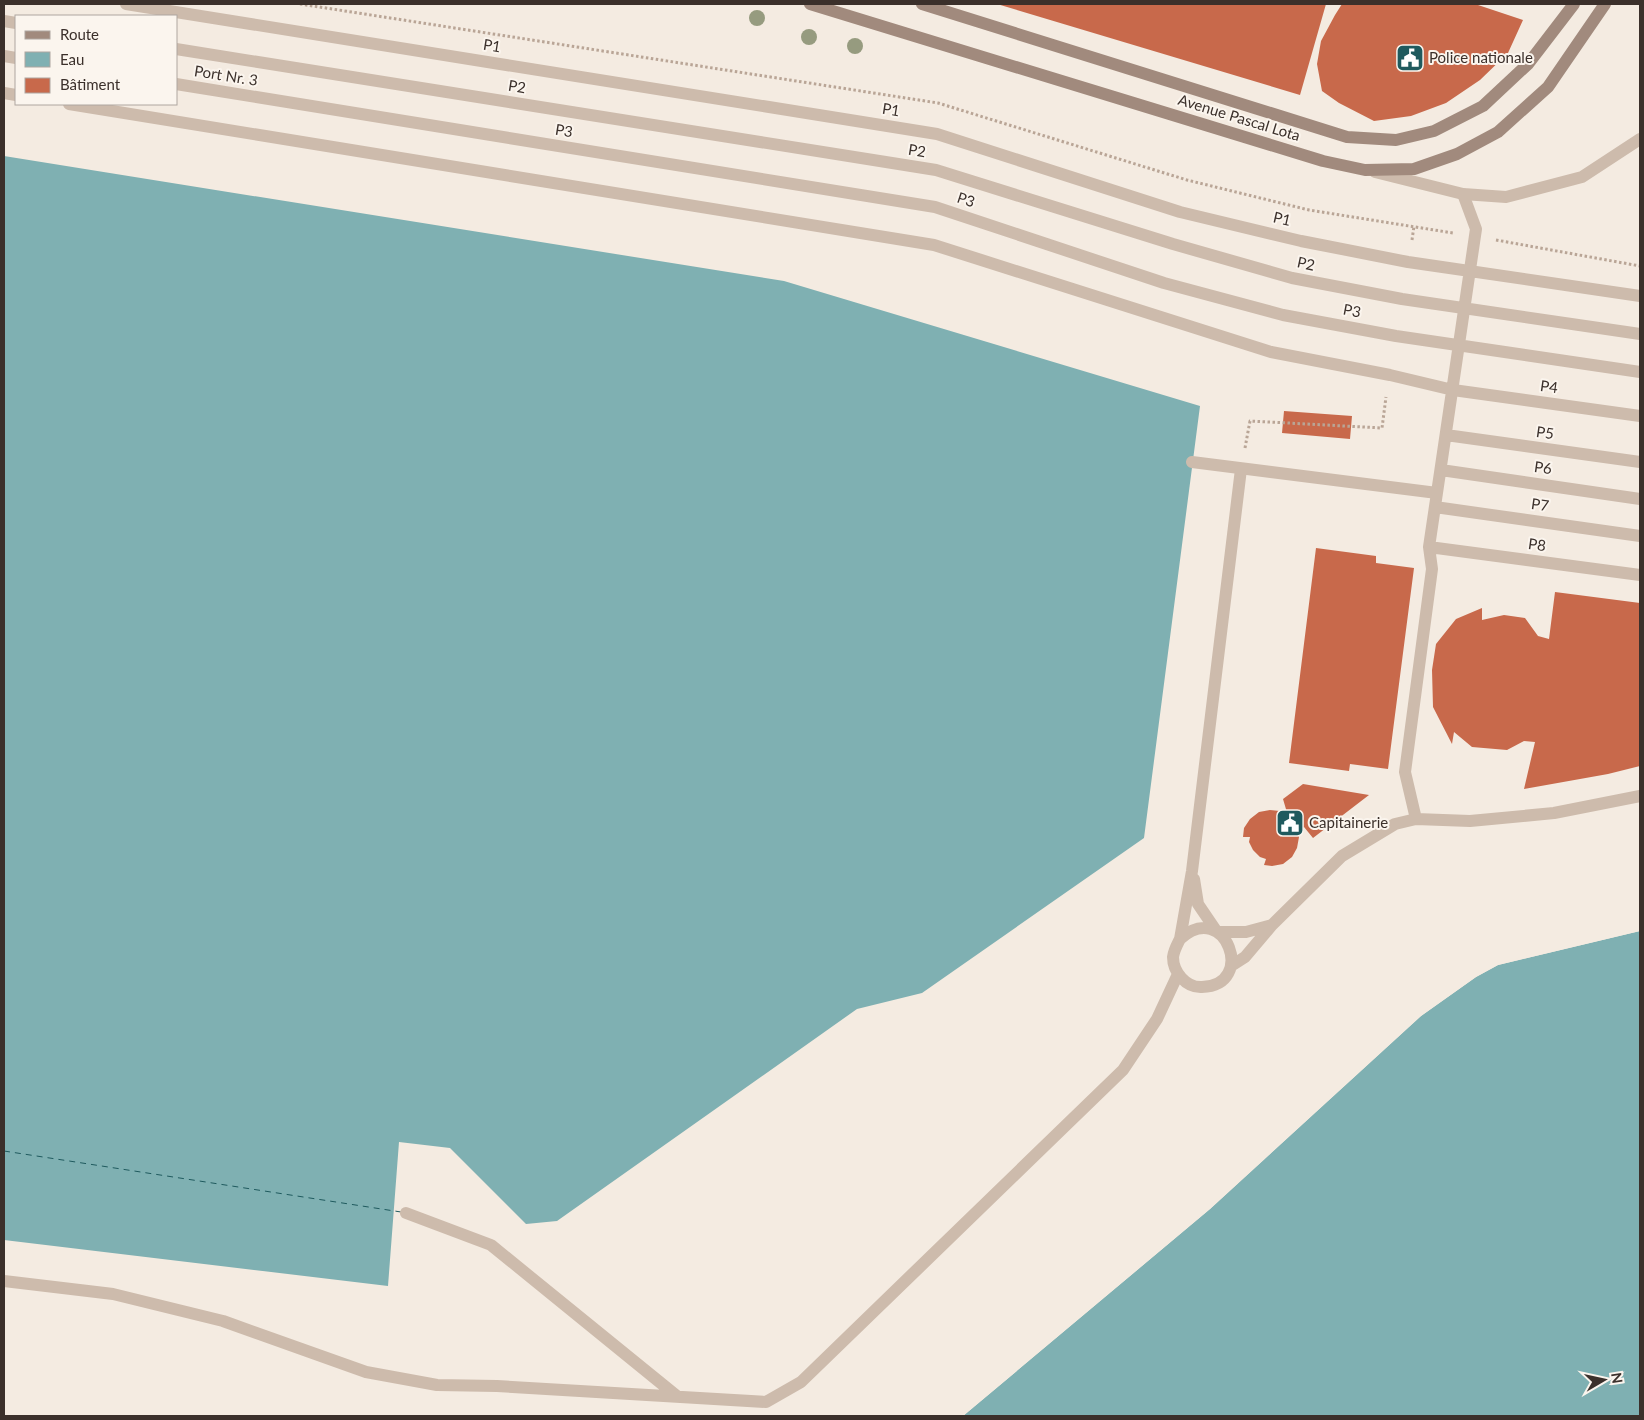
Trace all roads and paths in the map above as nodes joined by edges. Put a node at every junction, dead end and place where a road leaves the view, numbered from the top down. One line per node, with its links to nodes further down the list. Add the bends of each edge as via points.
1 (126, 4): 13 (street, P1, via 937,134 1180,212 1302,241 1408,262)
2 (810, 4): 11 (main road, Avenue Pascal Lota, via 1323,161)
3 (922, 4): 4 (main road, Avenue Pascal Lota, via 1347,138 1396,140 1434,131 1483,106 1528,64)
4 (1574, 4)
5 (1604, 4): 11 (main road, Avenue Pascal Lota, via 1548,87 1498,132 1457,154 1414,169)
6 (178, 49): 15 (street, P2, via 936,170 1292,278)
7 (178, 84): 8 (street, Port Nr. 3)
8 (271, 100): 17 (street, P3, via 935,207 1164,283 1283,315)
9 (76, 105): 19 (street, P4, via 934,245 1271,352)
10 (1640, 139): 12 (street, via 1582,177 1506,197)
11 (1365, 170): 12 (street)
12 (1463, 194): 13 (street, via 1476,229)
13 (1471, 270): 14 (street, P1); 15 (street)
14 (1640, 296)
15 (1465, 309): 16 (street, P2); 17 (street)
16 (1640, 334)
17 (1459, 346): 18 (street, P3); 19 (street)
18 (1640, 372)
19 (1453, 390): 20 (street, P4); 21 (street)
20 (1640, 416)
21 (1446, 435): 23 (street, P5); 25 (street)
22 (1192, 462): 24 (street)
23 (1640, 462)
24 (1241, 469): 26 (street); 34 (street)
25 (1441, 470): 26 (street); 27 (street, P6)
26 (1437, 493): 28 (street)
27 (1640, 499)
28 (1435, 507): 29 (street, P7); 30 (street)
29 (1640, 536)
30 (1429, 547): 31 (street, P8); 33 (street, via 1432,569 1405,772)
31 (1640, 575)
32 (1640, 796): 33 (street, via 1554,813 1470,821)
33 (1416, 819): 35 (street, via 1396,824 1342,856)
34 (1192, 872): 36 (street, via 1198,904); 37 (street)
35 (1272, 925): 36 (street, via 1246,932); 38 (street, via 1244,957)
36 (1217, 932): 37 (street, via 1197,929); 38 (street, via 1227,941 1232,953)
37 (1180, 939): 39 (street, via 1173,956)
38 (1231, 966): 39 (street, via 1225,978 1214,986 1200,988 1188,984)
39 (1178, 974): 42 (street, via 1157,1020 1123,1070 801,1382 766,1402)
40 (406, 1213): 42 (street, via 492,1245)
41 (4, 1280): 42 (street, via 114,1294 223,1321 366,1372 437,1385)
42 (678, 1397)

